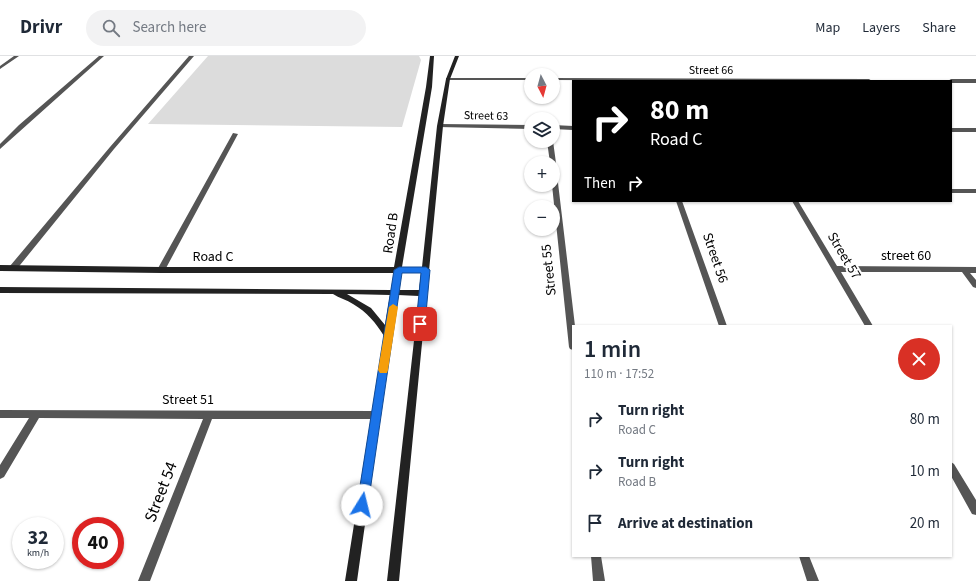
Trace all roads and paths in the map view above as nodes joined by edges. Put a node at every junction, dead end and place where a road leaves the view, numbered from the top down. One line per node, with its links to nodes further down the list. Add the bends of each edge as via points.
1 (17, 56): 6 (street)
2 (102, 56): 20 (street)
3 (192, 56): 27 (street)
4 (432, 56): 30 (street, Road B)
5 (457, 56): 7 (street)
6 (0, 68)
7 (448, 79): 8 (street); 13 (street)
8 (524, 79)
9 (560, 79): 10 (street, Street 66)
10 (694, 80)
11 (952, 81): 12 (street)
12 (976, 82)
13 (440, 126): 14 (street, Street 63); 31 (street)
14 (524, 127)
15 (560, 127): 16 (street)
16 (572, 128)
17 (952, 130): 18 (street)
18 (976, 130)
19 (235, 134): 29 (street)
20 (0, 147)
21 (952, 191): 22 (street)
22 (976, 191)
23 (556, 192): 42 (street, Street 55)
24 (679, 202): 39 (street, Street 56)
25 (796, 202): 28 (street, Street 57)
26 (0, 268): 27 (street, Road C)
27 (12, 268): 29 (street, Road C)
28 (836, 269): 32 (street, street 60); 40 (street, Street 57)
29 (161, 270): 30 (street, Road C)
30 (399, 270): 31 (street, Road C); 37 (street, Road B)
31 (426, 270): 38 (street)
32 (964, 270): 33 (street, street 60); 34 (street)
33 (976, 270)
34 (976, 285)
35 (0, 290): 36 (street)
36 (332, 291): 37 (street); 41 (street, via 367,308 379,321)
37 (395, 293): 38 (street); 41 (street, Road B)
38 (423, 293): 54 (street)
39 (723, 325)
40 (868, 325)
41 (388, 338): 46 (street, Road B)
42 (572, 338)
43 (0, 414): 44 (street, Street 51)
44 (36, 414): 45 (street, Street 51); 48 (street)
45 (208, 414): 46 (street, Street 51); 52 (street, Street 54)
46 (376, 415): 53 (street, Road B)
47 (952, 469): 49 (street)
48 (0, 474)
49 (976, 510)
50 (596, 557): 55 (street)
51 (804, 557): 56 (street)
52 (144, 581)
53 (351, 581)
54 (393, 581)
55 (599, 581)
56 (813, 581)

